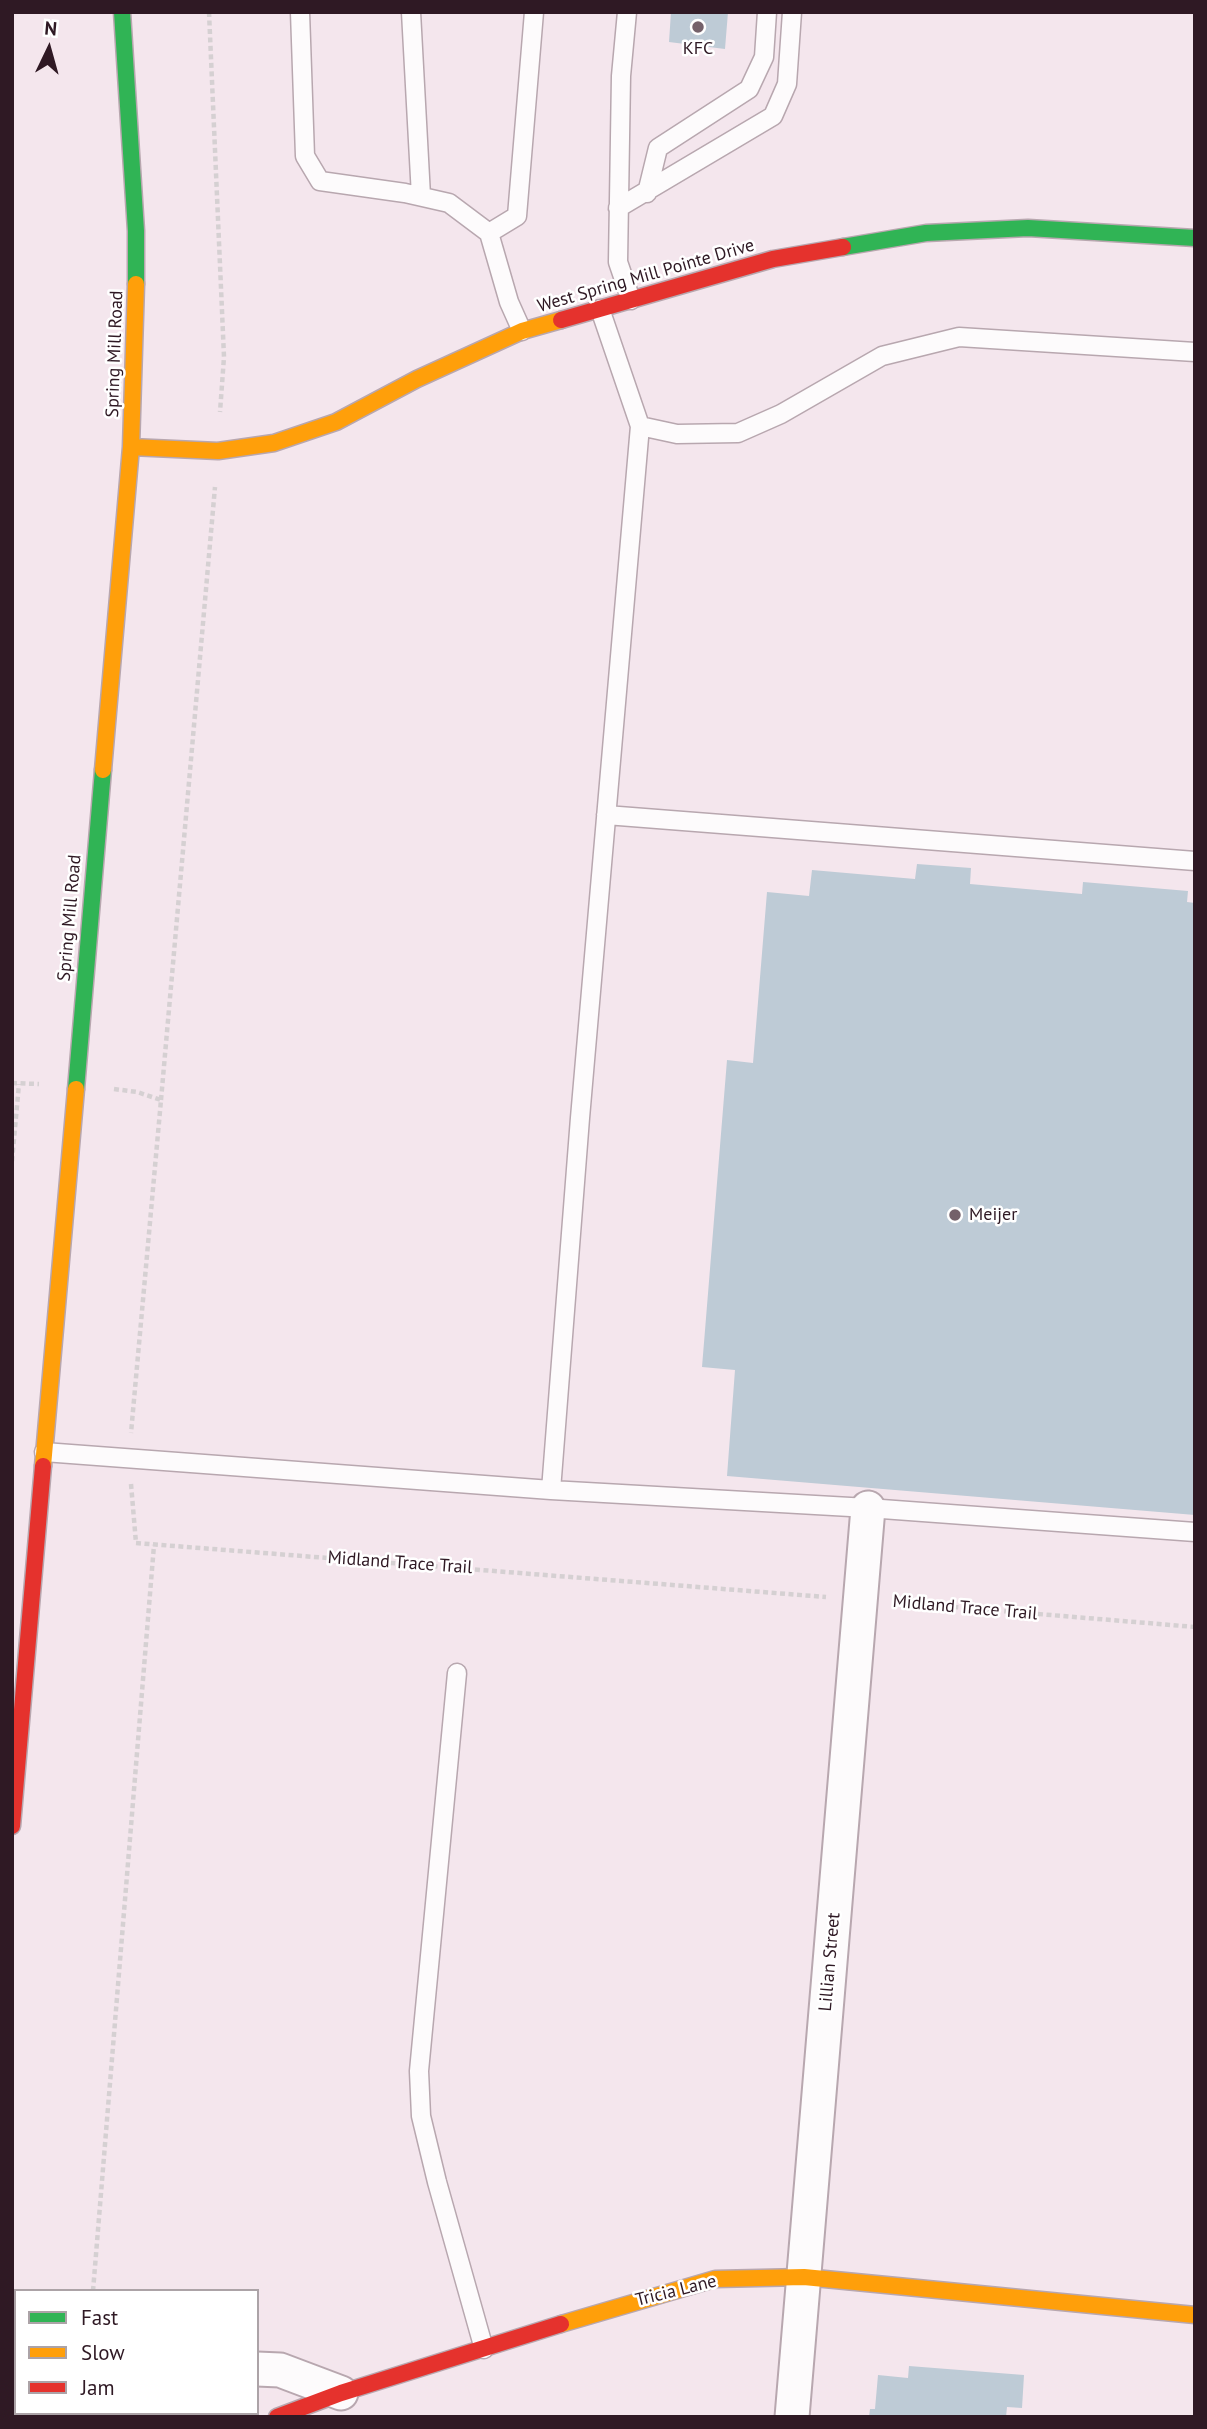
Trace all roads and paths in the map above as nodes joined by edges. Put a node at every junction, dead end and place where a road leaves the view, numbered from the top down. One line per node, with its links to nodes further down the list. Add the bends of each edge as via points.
1 (122, 12): 19 (street, Spring Mill Road, via 136,231)
2 (209, 12): 20 (path, via 224,357)
3 (300, 12): 10 (lane, via 305,156 320,181)
4 (411, 12): 10 (lane)
5 (534, 12): 12 (lane, via 517,216)
6 (626, 12): 11 (lane)
7 (767, 12): 9 (lane, via 764,57 749,89 658,148)
8 (792, 12): 9 (lane, via 786,84 773,116)
9 (647, 193): 11 (lane)
10 (421, 197): 12 (lane, via 449,203)
11 (618, 208): 14 (lane, via 618,262)
12 (489, 233): 16 (lane)
13 (1195, 238): 14 (street, West Spring Mill Pointe Drive, via 1028,228 926,233 773,259)
14 (631, 300): 15 (street, West Spring Mill Pointe Drive)
15 (600, 309): 16 (street, West Spring Mill Pointe Drive); 18 (lane)
16 (522, 331): 20 (street, West Spring Mill Pointe Drive, via 336,422 274,443)
17 (1195, 352): 18 (lane, via 959,337 882,356 781,414 738,433 677,434)
18 (640, 426): 21 (lane)
19 (131, 447): 20 (street, West Spring Mill Pointe Drive); 24 (street, Spring Mill Road)
20 (218, 451): 25 (path)
21 (606, 816): 22 (lane); 29 (lane)
22 (1195, 860)
23 (19, 1084): 26 (path)
24 (76, 1084): 25 (path); 27 (street, Spring Mill Road)
25 (161, 1100): 28 (path)
26 (12, 1161)
27 (44, 1452): 28 (lane); 36 (street, Spring Mill Road)
28 (129, 1459): 29 (lane); 32 (path)
29 (551, 1490): 30 (lane)
30 (868, 1508): 31 (lane); 33 (street, Lillian Street)
31 (1195, 1532)
32 (136, 1543): 33 (path, Midland Trace Trail); 38 (path, via 155,1545)
33 (861, 1600): 34 (path, Midland Trace Trail); 37 (street, Lillian Street)
34 (1195, 1627)
35 (457, 1673): 40 (lane, via 419,2071 421,2116 436,2182)
36 (12, 1826)
37 (804, 2277): 39 (street, Tricia Lane); 40 (street, Tricia Lane, via 715,2279); 46 (street, Lillian Street)
38 (93, 2289)
39 (1195, 2315)
40 (484, 2349): 42 (street, Tricia Lane)
41 (259, 2369): 42 (street, via 280,2370)
42 (341, 2393): 45 (street, Tricia Lane)
43 (82, 2415): 44 (street)
44 (106, 2417)
45 (277, 2417)
46 (792, 2417)

